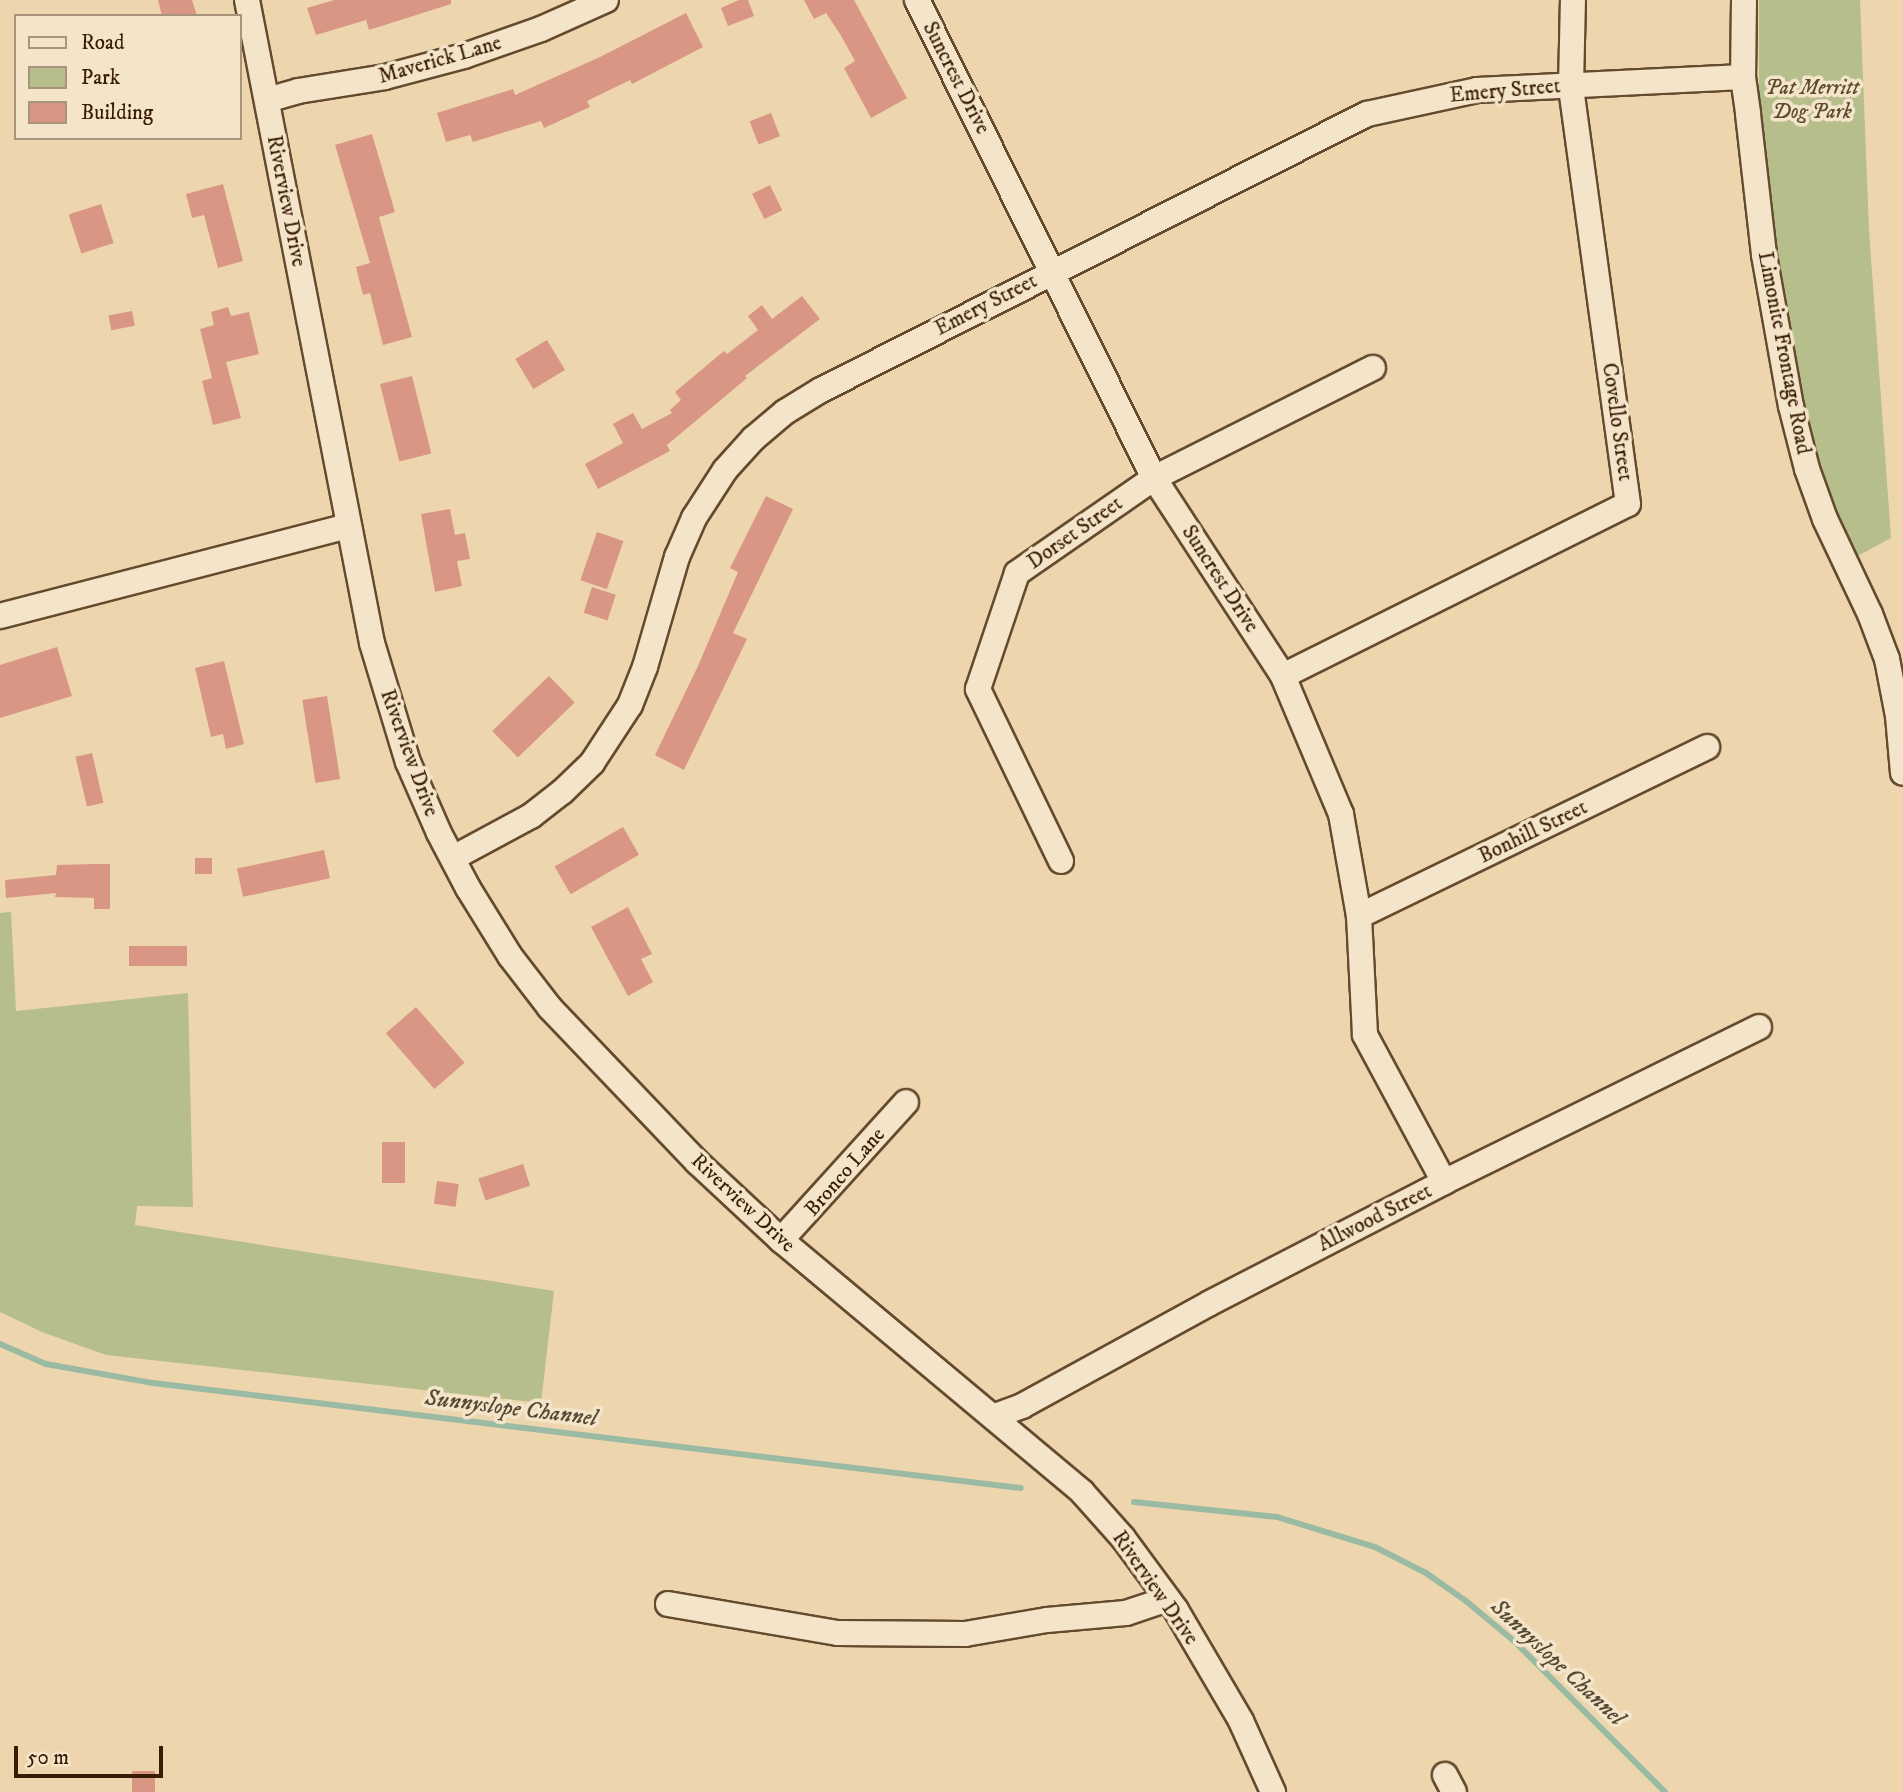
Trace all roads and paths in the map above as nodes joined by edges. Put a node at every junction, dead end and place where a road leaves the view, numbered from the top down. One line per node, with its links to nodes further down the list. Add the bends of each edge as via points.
1 (247, 0): 8 (street, Riverview Drive)
2 (606, 0): 8 (street, Maverick Lane, via 464,56)
3 (917, 0): 9 (street, Suncrest Drive)
4 (1573, 0): 7 (street, Covello Street)
5 (1744, 0): 6 (street, Limonite Frontage Road)
6 (1743, 77): 7 (street, Emery Street); 16 (street, Limonite Frontage Road, via 1764,255 1791,406 1825,519 1887,659)
7 (1571, 86): 9 (street, Emery Street, via 1477,90 1367,114); 14 (street, Covello Street, via 1628,504)
8 (267, 100): 12 (street, Riverview Drive)
9 (1052, 271): 11 (street, Suncrest Drive); 17 (street, Emery Street, via 821,390 753,439 725,470 694,518 677,557 645,667 613,735 592,763 531,816)
10 (1373, 368): 11 (street, Dorset Street)
11 (1154, 478): 14 (street, Suncrest Drive); 18 (street, Dorset Street, via 1017,573 978,689)
12 (347, 526): 13 (street); 17 (street, Riverview Drive, via 388,705 408,762)
13 (0, 615)
14 (1283, 676): 19 (street, Suncrest Drive, via 1341,814)
15 (1707, 747): 19 (street, Bonhill Street)
16 (1903, 773)
17 (453, 858): 23 (street, Riverview Drive, via 510,956 550,1009 697,1162)
18 (1061, 861)
19 (1359, 916): 22 (street, Suncrest Drive, via 1365,1035)
20 (1759, 1027): 22 (street, Allwood Street)
21 (906, 1102): 23 (street, Bronco Lane)
22 (1444, 1182): 24 (street, Allwood Street, via 1022,1406)
23 (781, 1240): 24 (street, Riverview Drive)
24 (995, 1416): 25 (street, Riverview Drive, via 1082,1492)
25 (1168, 1599): 26 (street, via 1126,1612 965,1634 838,1633); 27 (street, Riverview Drive, via 1241,1721)
26 (668, 1604)
27 (1273, 1792)

